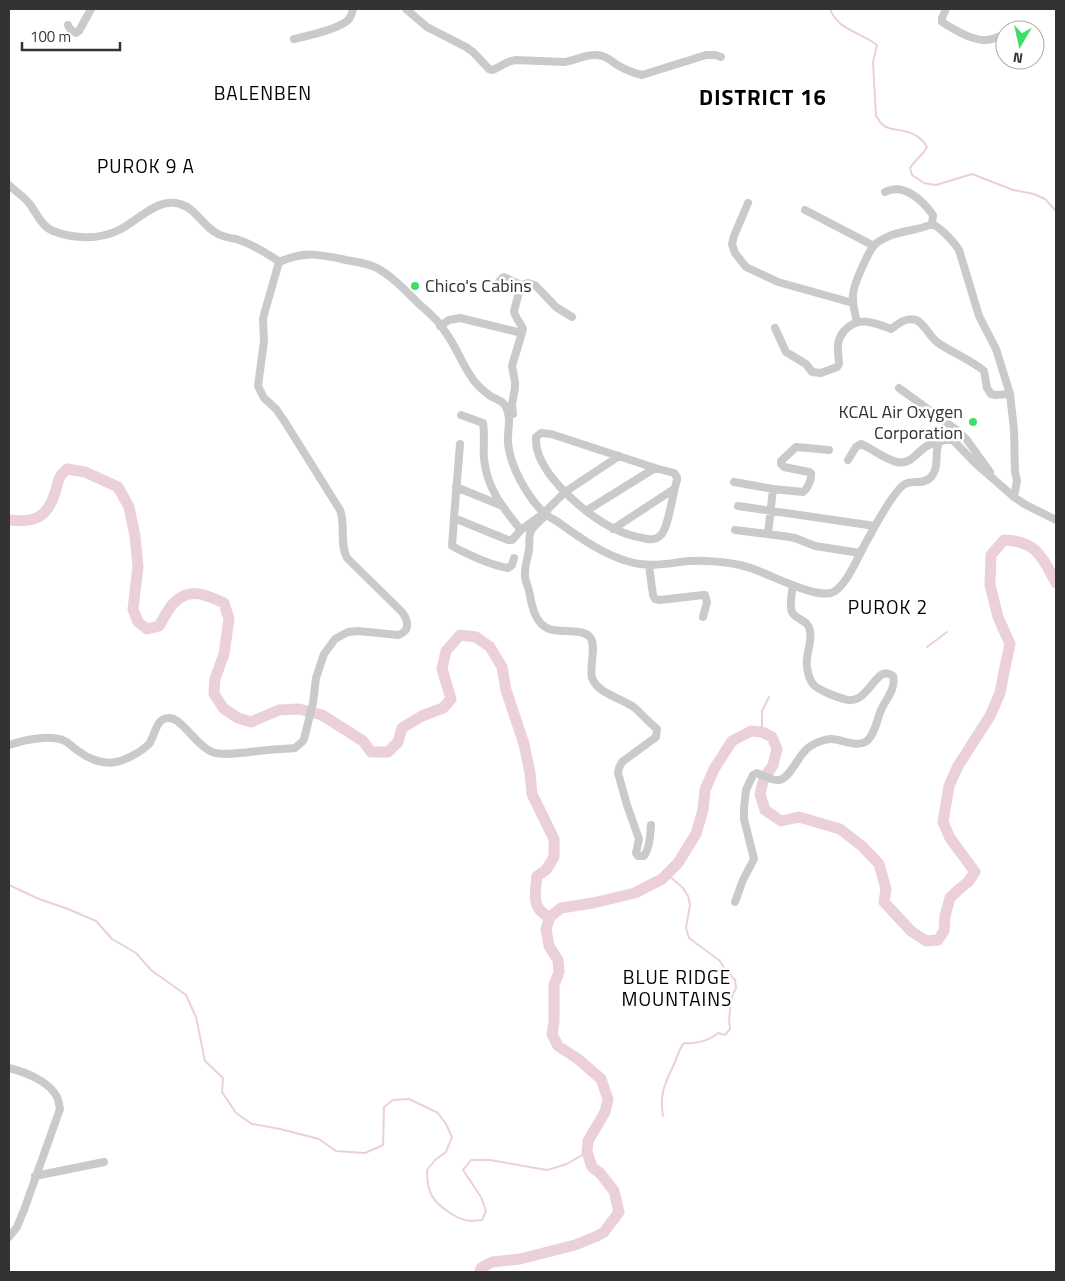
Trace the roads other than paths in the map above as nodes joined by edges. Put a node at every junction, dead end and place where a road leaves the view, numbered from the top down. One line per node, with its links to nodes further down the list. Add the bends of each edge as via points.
1 (91, 9): 5 (street, via 79,31 72,31)
2 (353, 9): 7 (street, via 342,24)
3 (406, 9): 8 (street, via 427,27 466,47 493,70 515,60 570,62 594,55 642,74 706,55)
4 (946, 9): 6 (street, via 942,22 970,37)
5 (68, 25)
6 (995, 38)
7 (294, 39)
8 (721, 56)
9 (9, 185): 15 (street, via 27,201 45,226 67,235 87,238 113,233 160,205 178,203 193,211 218,234 257,247)
10 (885, 192): 13 (street, via 901,190 915,196 933,215)
11 (748, 203): 18 (street, via 732,244 746,267 778,282)
12 (805, 210): 14 (street)
13 (932, 224): 14 (street, via 889,236); 25 (street, via 959,250 978,316 996,349)
14 (874, 246): 18 (street, via 855,283)
15 (279, 262): 21 (street, via 314,254 377,268); 58 (street, via 264,311 258,386 285,422 340,510 346,558 402,612 407,622 405,631 398,635 348,632 335,640 324,654 308,724 302,742 295,748 211,751 202,747 176,719 166,718 158,724 153,738 144,748 124,760 108,763 93,759 57,738)
16 (497, 284): 17 (street, via 504,277)
17 (521, 285): 19 (street, via 535,285 556,307); 23 (street, via 514,314 522,325)
18 (853, 303): 20 (street)
19 (572, 317)
20 (857, 322): 22 (street, via 849,326 839,339 837,367 822,373 812,372 806,364 786,352); 25 (street, via 871,322 891,329 902,321 916,320 937,342 984,371 992,394)
21 (440, 326): 23 (street, via 460,318); 45 (street, via 475,382 505,404 510,458 522,484)
22 (775, 328)
23 (522, 334): 26 (street, via 512,366)
24 (899, 388): 34 (street, via 958,431)
25 (1010, 394): 40 (street, via 1017,481)
26 (514, 414)
27 (461, 415): 41 (street, via 483,424 484,460)
28 (939, 442): 32 (street, via 922,448 905,462 895,461 861,444); 34 (street, via 953,440); 48 (street, via 936,468 931,477 902,486)
29 (460, 444): 36 (street)
30 (829, 450): 38 (street, via 796,447 781,464 810,472 812,476 806,490)
31 (619, 456): 33 (street); 39 (street); 39 (street, via 551,434 538,434 536,443 542,462)
32 (848, 460)
33 (655, 468): 37 (street, via 674,473 677,480); 43 (street)
34 (991, 476): 40 (street)
35 (734, 482): 38 (street)
36 (456, 487): 41 (street); 46 (street)
37 (674, 489): 49 (street); 49 (street, via 664,532 656,539 634,537)
38 (773, 489): 44 (street)
39 (565, 492): 43 (street); 45 (street)
40 (1014, 497): 47 (street)
41 (500, 505): 50 (street)
42 (738, 506): 44 (street)
43 (586, 511): 49 (street)
44 (770, 511): 48 (street); 52 (street)
45 (545, 514): 50 (street); 55 (street, via 599,549 627,562); 59 (street, via 531,530 525,576 534,611 538,621 549,629 591,637 592,678 597,685 634,707 657,729 656,737 622,762 618,773 639,838 638,856 644,856 646,852)
46 (454, 518): 50 (street, via 508,540); 54 (street, via 452,546 503,568 512,565)
47 (1056, 520)
48 (875, 526): 53 (street)
49 (613, 528)
50 (521, 530)
51 (735, 530): 52 (street)
52 (768, 534): 53 (street)
53 (860, 553): 56 (street, via 845,581 831,593 817,593)
54 (514, 558)
55 (649, 566): 56 (street, via 693,561 731,564); 57 (street, via 655,599 703,595 707,599)
56 (793, 585): 60 (street, via 792,612 808,625 810,633 807,667 813,685 854,701 885,673 893,676 894,685 873,732 864,742 858,744 832,739 819,742 804,751 782,779 757,773 753,775 746,790 744,819 754,859)
57 (703, 617)
58 (9, 744)
59 (651, 825)
60 (735, 902)
61 (9, 1068): 63 (street, via 39,1079 58,1099 60,1109)
62 (104, 1162): 63 (street)
63 (35, 1176): 64 (street, via 24,1210)
64 (9, 1237)

